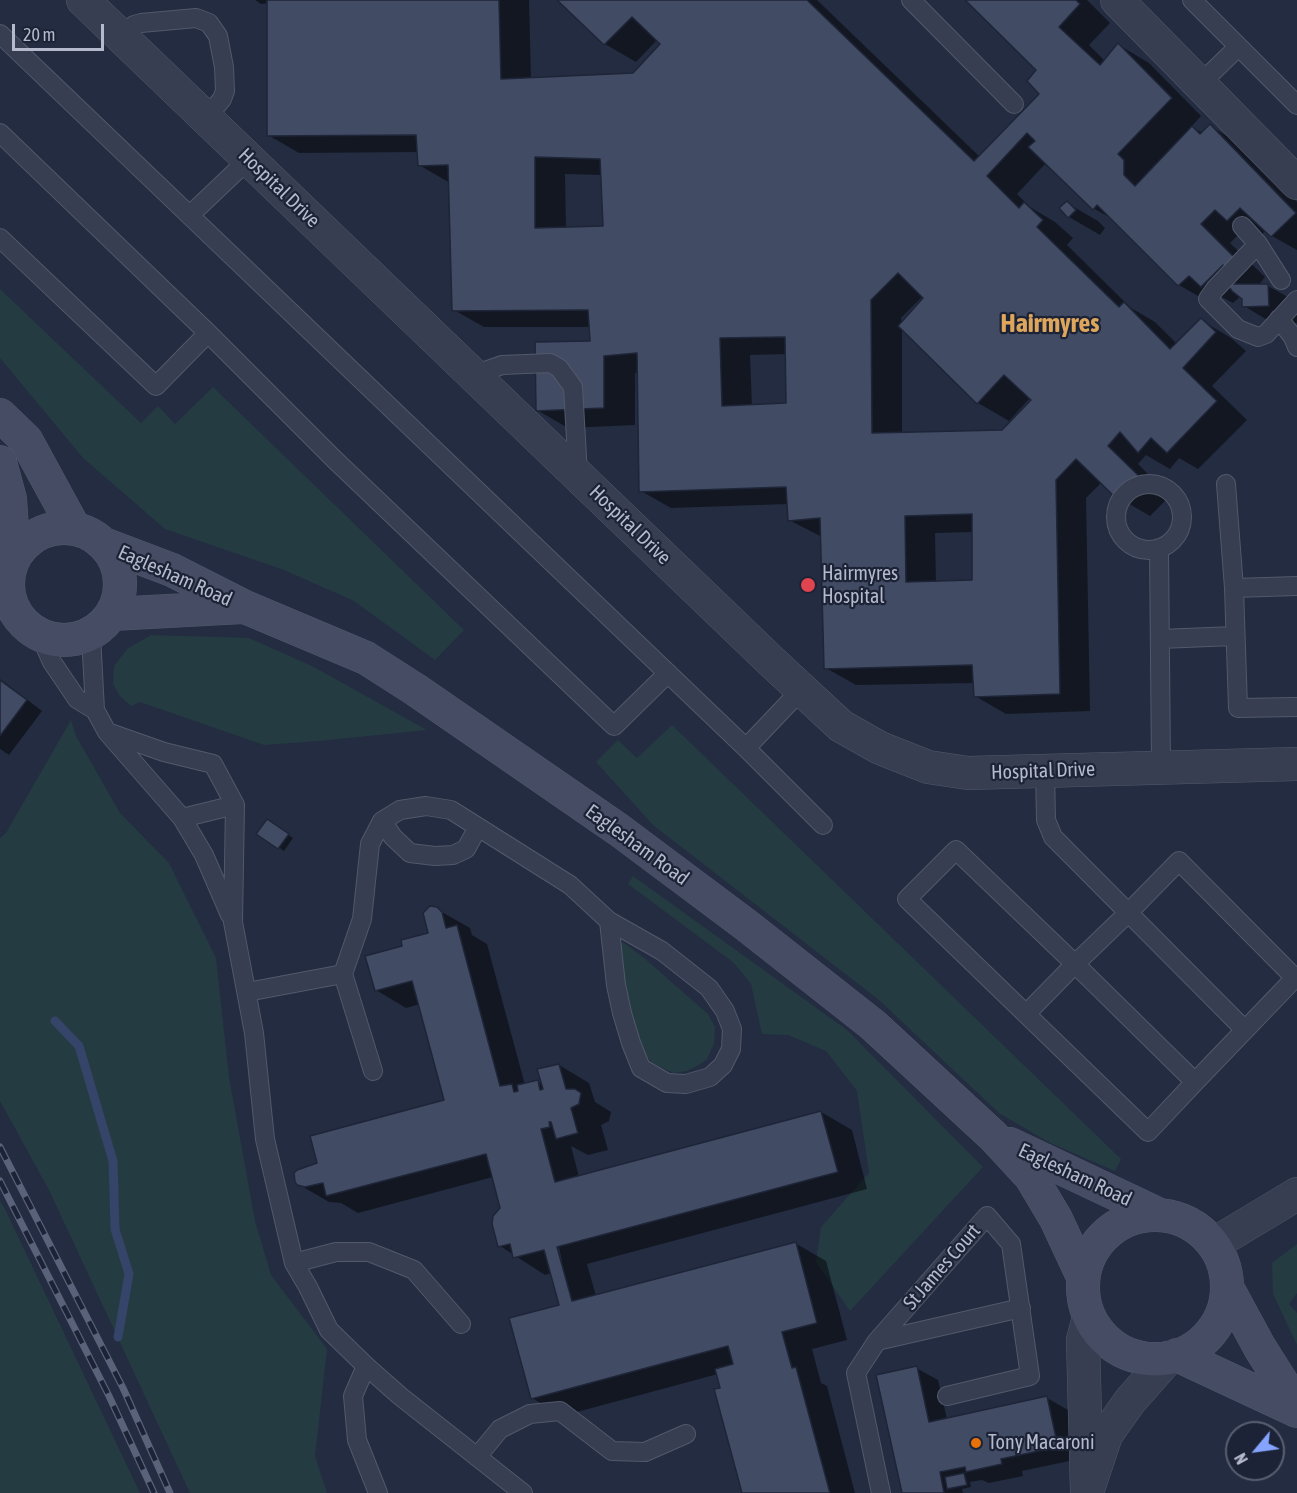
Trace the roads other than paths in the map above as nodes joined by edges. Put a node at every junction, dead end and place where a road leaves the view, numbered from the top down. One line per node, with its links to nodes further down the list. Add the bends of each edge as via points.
1 (83, 0): 6 (street, Hospital Drive)
2 (911, 0): 9 (lane)
3 (1118, 0): 8 (street)
4 (1191, 0): 7 (lane)
5 (0, 34): 15 (lane)
6 (122, 38): 11 (street, Hospital Drive); 11 (lane, via 141,22 196,18 209,23 218,36 225,91)
7 (1238, 47): 8 (lane); 10 (lane)
8 (1200, 84): 14 (street)
9 (1014, 104)
10 (1297, 105)
11 (206, 118): 13 (street, Hospital Drive)
12 (0, 133): 22 (lane)
13 (249, 159): 15 (lane); 24 (street, Hospital Drive)
14 (1297, 183)
15 (190, 215): 41 (lane)
16 (1242, 226): 18 (lane)
17 (0, 238): 22 (lane, via 156,386)
18 (1258, 244): 19 (lane); 21 (lane, via 1208,299 1238,329 1258,337)
19 (1281, 280)
20 (1297, 300): 21 (lane)
21 (1279, 319): 23 (lane)
22 (208, 333): 41 (lane, via 614,726)
23 (1297, 347)
24 (474, 375): 27 (street, Hospital Drive); 27 (lane, via 502,365 550,363 559,368 573,387)
25 (0, 415): 29 (main road, via 26,440)
26 (0, 462): 32 (main road, via 10,499)
27 (578, 474): 42 (street, Hospital Drive)
28 (1226, 484): 34 (lane)
29 (74, 528): 30 (main road); 32 (main road, via 56,528 39,534 24,544)
30 (106, 545): 36 (main road, Eaglesham Road, via 172,570); 37 (main road, via 121,578 120,595)
31 (1159, 548): 40 (lane)
32 (14, 558): 35 (main road)
33 (1297, 586): 34 (lane)
34 (1234, 588): 39 (lane)
35 (4, 594): 38 (main road, via 25,625)
36 (245, 607): 37 (main road, Eaglesham Road); 65 (main road, Eaglesham Road, via 366,658 619,830 873,1025)
37 (102, 624): 38 (main road, via 74,640 57,641); 44 (lane)
38 (39, 635): 44 (lane, via 77,699)
39 (1234, 636): 40 (lane); 43 (lane, via 1238,708)
40 (1160, 639): 48 (lane)
41 (668, 674): 46 (lane)
42 (802, 689): 46 (lane); 49 (street, Hospital Drive, via 841,726 880,748 928,767 968,773)
43 (1297, 707)
44 (95, 710): 45 (lane)
45 (107, 732): 50 (lane, via 213,764); 51 (lane)
46 (746, 748): 53 (lane)
47 (1297, 764): 48 (street, Hospital Drive)
48 (1161, 767): 49 (street, Hospital Drive)
49 (1045, 771): 55 (lane, via 1046,820 1053,837)
50 (235, 805): 51 (lane); 57 (lane)
51 (182, 818): 57 (lane, via 204,855)
52 (382, 821): 54 (lane, via 400,810 426,806 450,810); 54 (lane, via 410,853 435,856 466,849); 59 (lane, via 370,844 362,919)
53 (823, 825)
54 (478, 827): 56 (lane, via 570,885)
55 (1128, 913): 58 (lane); 62 (lane); 62 (lane, via 1179,861 1295,978)
56 (609, 921): 56 (lane, via 662,951 709,988 725,1011 732,1029 730,1050 723,1065 710,1077 686,1084 667,1083 641,1068 616,986)
57 (233, 922): 60 (lane)
58 (1075, 964): 61 (lane); 61 (lane, via 956,850 908,899); 64 (lane)
59 (343, 974): 60 (lane); 63 (lane)
60 (247, 992): 69 (lane, via 265,1139)
61 (1026, 1014): 64 (lane, via 1148,1132)
62 (1245, 1030): 64 (lane)
63 (374, 1071)
64 (1196, 1082)
65 (993, 1136): 67 (main road, Eaglesham Road); 70 (main road, Eaglesham Road, via 1030,1177 1056,1219)
66 (1297, 1194): 68 (street)
67 (1158, 1214): 68 (main road, via 1179,1218 1198,1228); 70 (main road, via 1136,1217 1116,1226 1089,1257)
68 (1214, 1244): 71 (main road, via 1225,1265)
69 (294, 1263): 74 (lane, via 336,1252 369,1252 414,1270); 77 (lane, via 329,1330)
70 (1083, 1277): 73 (main road, via 1083,1298)
71 (1228, 1289): 76 (main road, via 1223,1313 1210,1334 1191,1350); 79 (main road)
72 (1021, 1308): 75 (lane, St James Court); 75 (lane, St James Court, via 1011,1245 987,1216); 78 (lane, St James Court, via 1030,1376)
73 (1089, 1317): 76 (main road, via 1100,1334 1120,1350 1143,1358); 83 (street, via 1083,1340)
74 (460, 1324)
75 (877, 1341): 86 (lane, St James Court, via 856,1373)
76 (1173, 1357): 80 (main road); 83 (street, via 1130,1401 1106,1435)
77 (366, 1366): 82 (lane); 84 (lane, via 353,1396 357,1440)
78 (947, 1396)
79 (1297, 1406)
80 (1297, 1411)
81 (686, 1434): 82 (lane, via 645,1452 612,1451 560,1411 530,1414 501,1429)
82 (477, 1457): 85 (lane)
83 (1087, 1492)
84 (378, 1493)
85 (523, 1493)
86 (881, 1493)

